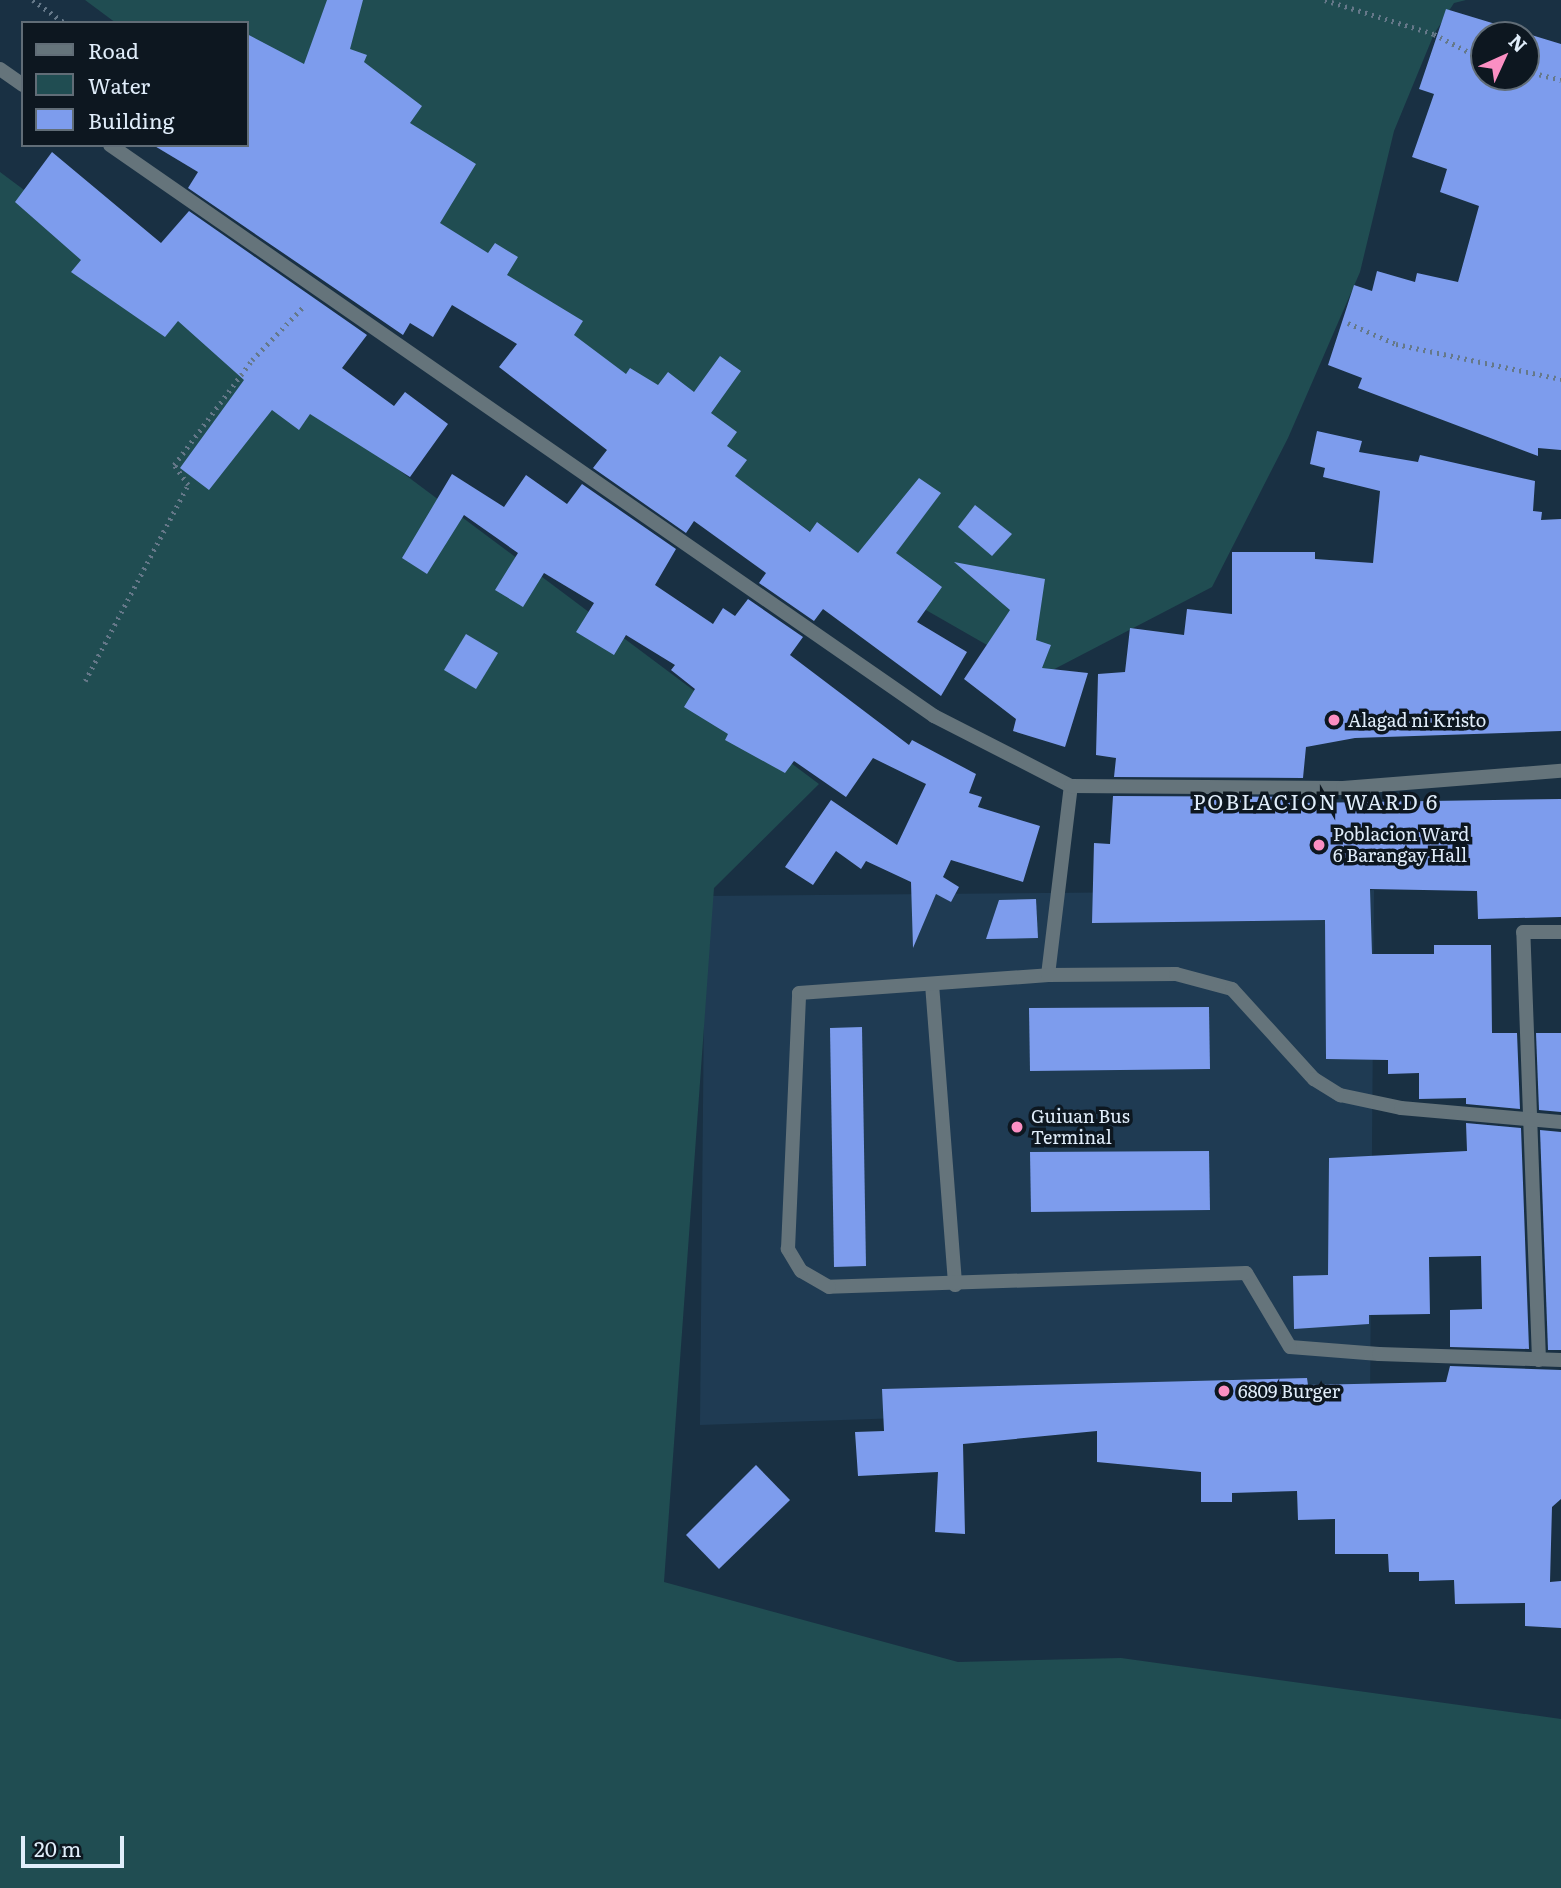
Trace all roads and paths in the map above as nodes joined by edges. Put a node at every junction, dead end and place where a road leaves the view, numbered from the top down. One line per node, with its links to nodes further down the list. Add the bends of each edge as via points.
1 (33, 0): 3 (path)
2 (1325, 0): 4 (path, via 1434,34)
3 (62, 21)
4 (1470, 53)
5 (0, 69): 8 (street)
6 (1540, 75): 7 (path)
7 (1561, 80)
8 (21, 84)
9 (113, 147): 10 (street)
10 (319, 290): 13 (path, via 252,360 174,465 188,485); 15 (street, via 934,716)
11 (1348, 323): 12 (path, via 1396,344)
12 (1561, 379)
13 (85, 681)
14 (1561, 771): 15 (street, via 1343,788)
15 (1071, 786): 17 (street)
16 (1561, 932): 20 (street, via 1523,932)
17 (1048, 975): 18 (street); 20 (street, via 1175,974 1232,989 1314,1079 1340,1095 1401,1108)
18 (932, 984): 21 (street); 21 (street, via 799,993 788,1249 801,1271 829,1287)
19 (1561, 1122): 20 (street)
20 (1530, 1124): 22 (street)
21 (955, 1285): 22 (street, via 1246,1273 1290,1347)
22 (1539, 1360): 23 (street)
23 (1561, 1360)

